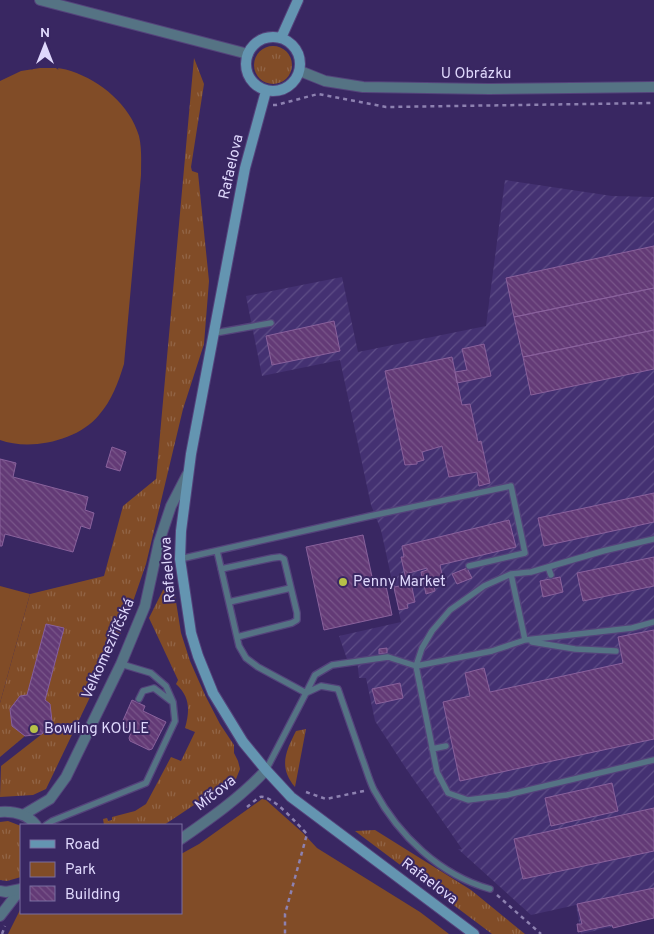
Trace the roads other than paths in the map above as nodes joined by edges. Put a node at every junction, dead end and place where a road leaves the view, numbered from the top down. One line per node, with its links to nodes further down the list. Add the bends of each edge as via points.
1 (40, 0): 4 (street)
2 (298, 0): 3 (main road)
3 (281, 38): 4 (main road, via 265,38); 5 (main road, via 295,47 301,62)
4 (248, 54): 7 (main road, via 246,63 251,81)
5 (300, 71): 6 (street, U Obrázku, via 325,81 363,87); 7 (main road, via 297,79 284,90)
6 (654, 87)
7 (266, 91): 9 (main road, Rafaelova, via 245,168)
8 (271, 323): 9 (lane)
9 (215, 333): 10 (main road, Rafaelova)
10 (188, 474): 13 (main road, Rafaelova); 25 (street, Velkomeziříčská, via 171,506 159,542 145,606)
11 (654, 539): 15 (lane)
12 (217, 551): 13 (lane); 14 (lane, via 511,486 525,552); 16 (lane)
13 (180, 559): 33 (main road, Rafaelova, via 198,656 221,708)
14 (469, 566)
15 (548, 567): 17 (lane); 18 (lane)
16 (221, 569): 19 (lane, via 280,557 284,559); 20 (lane)
17 (511, 574): 23 (lane); 26 (lane, via 484,586 450,610 432,631)
18 (551, 575)
19 (291, 588): 20 (lane); 22 (lane, via 297,620)
20 (229, 602): 22 (lane)
21 (654, 622): 23 (lane, via 632,628)
22 (237, 636): 27 (lane, via 246,658)
23 (525, 640): 24 (lane, via 575,649); 26 (lane, via 492,651)
24 (616, 651)
25 (121, 664): 29 (lane, via 151,672 166,686); 35 (street, Velkomeziříčská, via 66,778 50,799)
26 (416, 666): 27 (lane, via 388,657 332,664 314,676); 31 (lane)
27 (306, 693): 33 (lane); 40 (lane, via 321,686 338,689 373,789 392,818 412,842 446,870 474,885)
28 (139, 699): 29 (lane, via 143,691 154,688)
29 (173, 702): 37 (lane, via 175,721 146,783)
30 (446, 746): 31 (lane)
31 (432, 749): 32 (lane, via 437,772 448,792 468,800 507,795)
32 (654, 760)
33 (266, 770): 38 (street, Míčova, via 252,785); 44 (main road, Rafaelova, via 291,797)
34 (0, 812): 35 (street)
35 (23, 815): 36 (street)
36 (35, 824)
37 (48, 824)
38 (182, 838)
39 (20, 889): 42 (street)
40 (490, 889)
41 (20, 890): 43 (street)
42 (0, 891)
43 (0, 916)
44 (474, 934)

